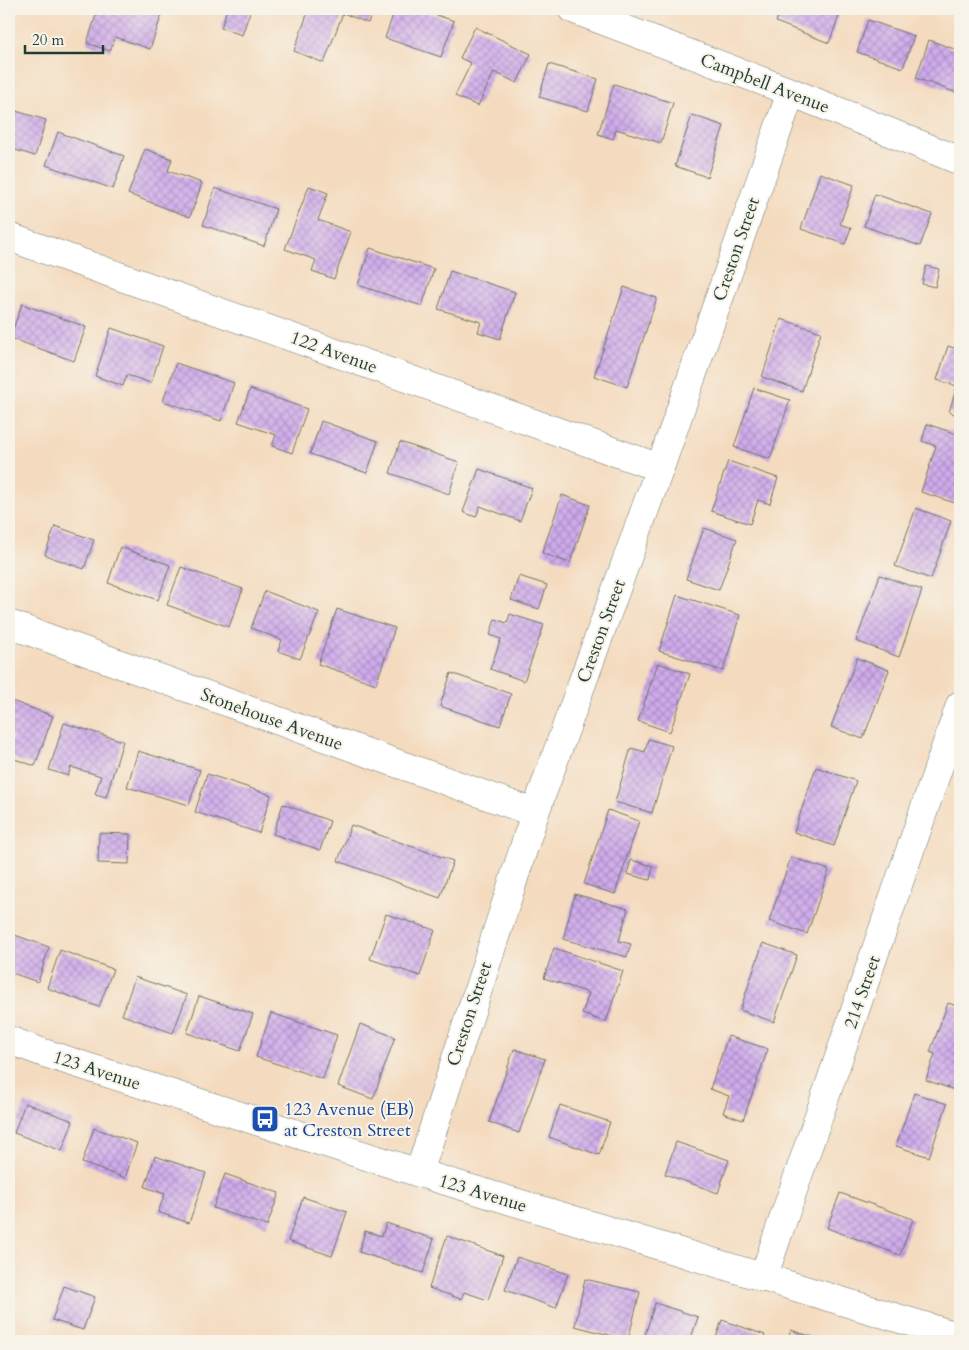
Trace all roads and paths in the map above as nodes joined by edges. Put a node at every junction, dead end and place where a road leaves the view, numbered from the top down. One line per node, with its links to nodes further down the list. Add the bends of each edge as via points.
1 (572, 9): 2 (street, Campbell Avenue)
2 (791, 92): 3 (street, Campbell Avenue); 5 (street, Creston Street)
3 (958, 160)
4 (9, 237): 5 (street, 122 Avenue)
5 (660, 468): 8 (street, Creston Street)
6 (9, 624): 8 (street, Stonehouse Avenue)
7 (960, 705): 11 (street, 214 Street)
8 (535, 813): 10 (street, Creston Street)
9 (9, 1040): 10 (street, 123 Avenue)
10 (419, 1173): 11 (street, 123 Avenue)
11 (763, 1278): 12 (street, 123 Avenue)
12 (960, 1337)

